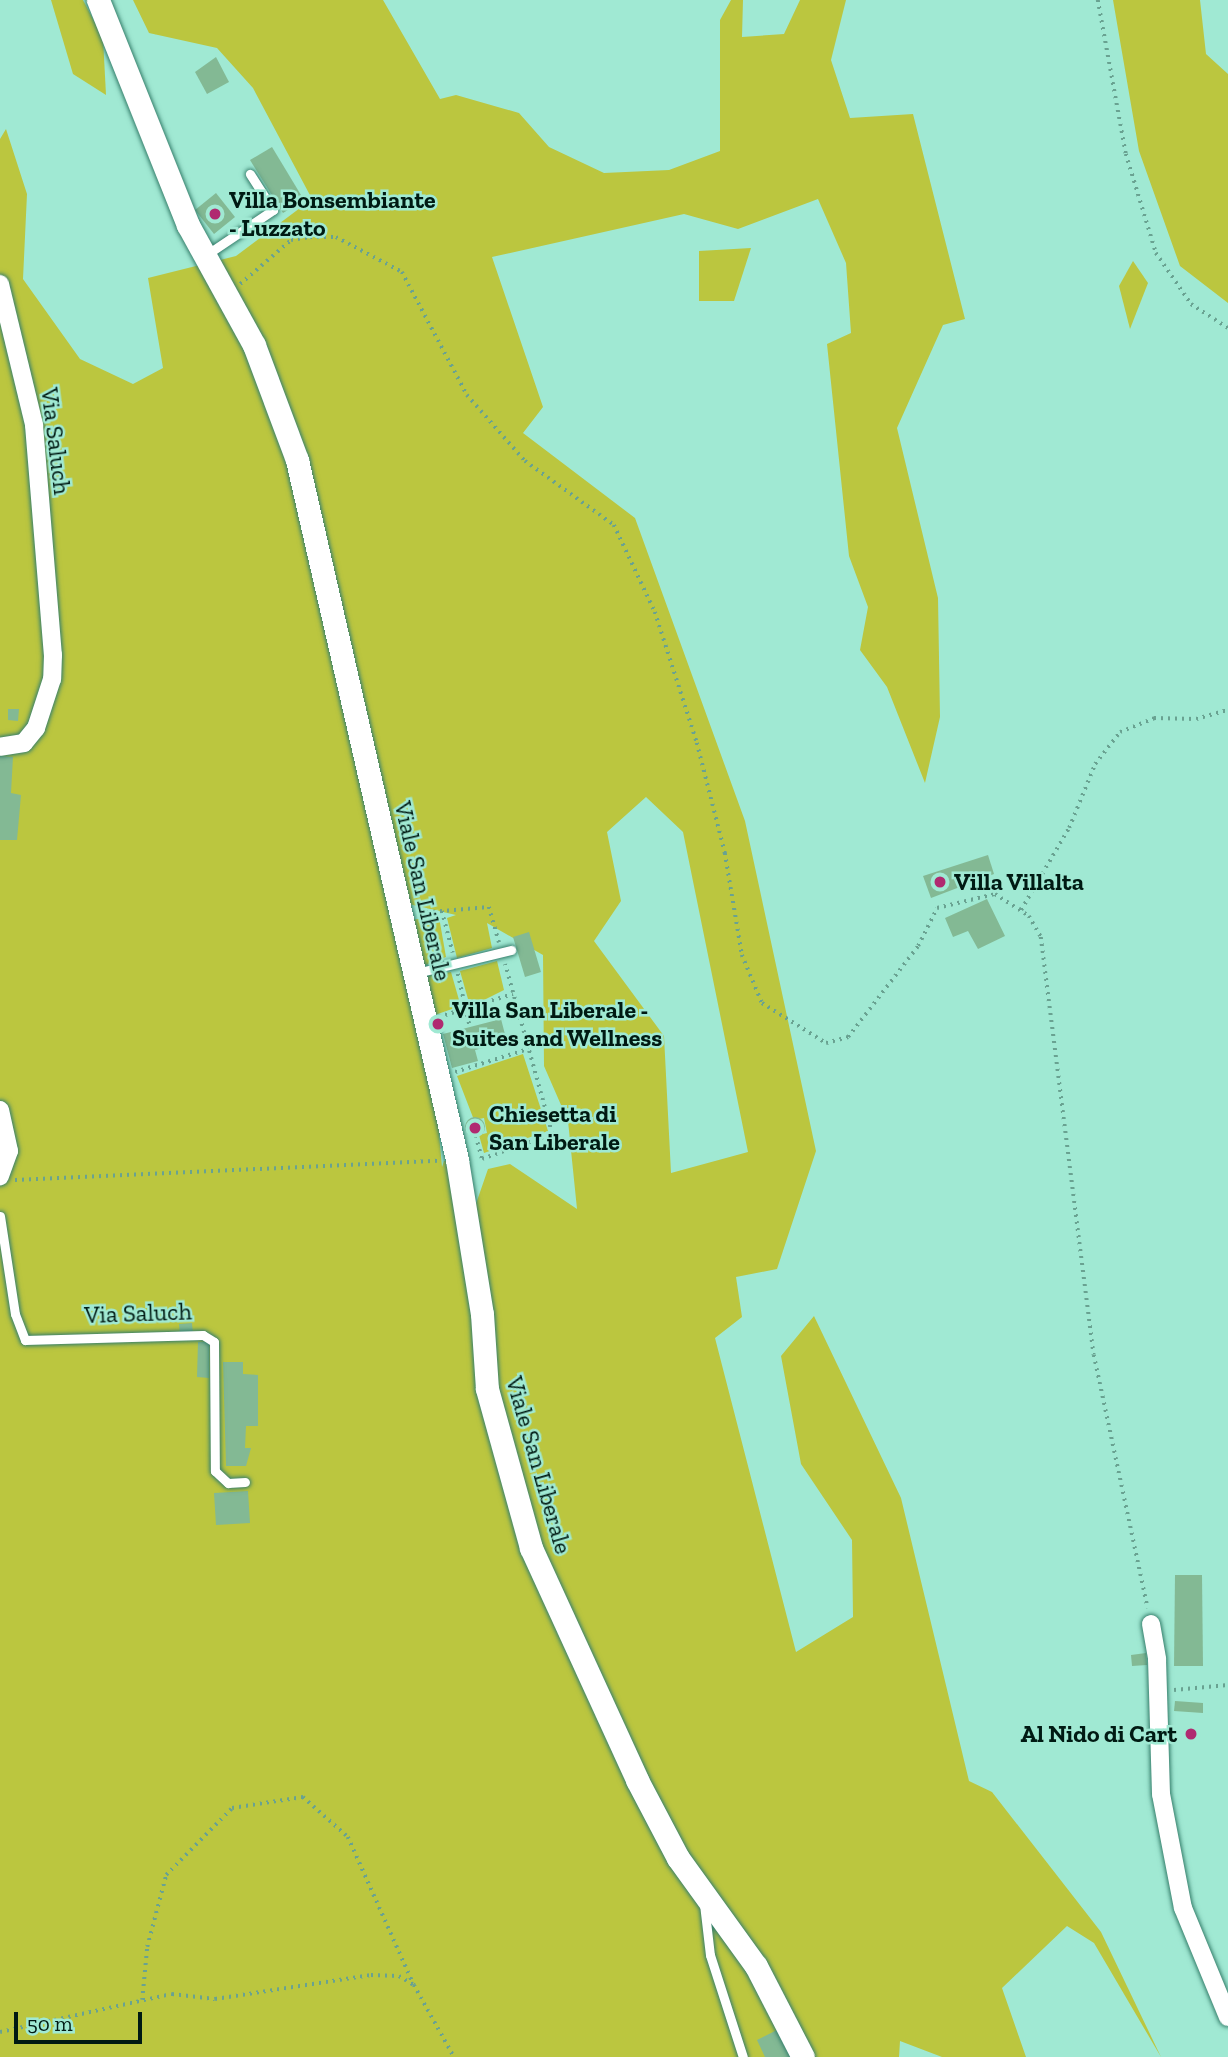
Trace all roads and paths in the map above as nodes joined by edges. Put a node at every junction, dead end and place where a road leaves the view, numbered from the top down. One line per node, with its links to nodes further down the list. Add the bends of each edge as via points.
1 (98, 0): 4 (street, Viale San Liberale, via 188,225)
2 (1098, 0): 7 (path, via 1126,154 1156,253 1191,304)
3 (250, 174): 4 (lane, via 273,210)
4 (205, 256): 6 (street, Viale San Liberale)
5 (0, 284): 9 (street, Via Saluch, via 34,425 53,655 52,679 36,728 24,743)
6 (227, 295): 10 (path, via 291,240 335,237 402,272 467,395 525,461 614,525 655,612 696,743 725,853 742,955 762,1003 826,1044 848,1037 918,946 937,908 971,896 995,894); 13 (street, Viale San Liberale, via 254,345 297,460)
7 (1228, 328)
8 (1228, 710): 10 (path, via 1196,719 1154,718 1120,732 1095,764 1069,828)
9 (0, 747)
10 (1020, 910): 26 (path, via 1041,937 1094,1355)
11 (413, 914): 12 (path, via 489,907)
12 (506, 951): 13 (lane); 14 (path)
13 (415, 973): 22 (street, Viale San Liberale)
14 (513, 994): 15 (path); 16 (path)
15 (436, 1017)
16 (528, 1049): 18 (path); 21 (path, via 552,1135 482,1159)
17 (447, 1062): 18 (path)
18 (450, 1073): 19 (path)
19 (455, 1085)
20 (0, 1110): 23 (street, via 9,1151)
21 (476, 1136)
22 (457, 1160): 23 (path); 29 (street, Viale San Liberale, via 482,1314 487,1389 531,1548 637,1780 678,1858)
23 (6, 1178)
24 (0, 1216): 25 (lane, Via Saluch, via 15,1314 25,1340 203,1335 214,1342 215,1471 228,1483)
25 (245, 1482)
26 (1151, 1624): 28 (street)
27 (1228, 1685): 28 (path)
28 (1158, 1691): 32 (street, via 1161,1794 1184,1908)
29 (702, 1891): 35 (lane, via 710,1955); 36 (street, Viale San Liberale, via 755,1966)
30 (414, 1985): 31 (path, via 398,1976 370,1975 246,1996 172,1994); 31 (path, via 348,1838 303,1797 232,1808 166,1874 147,1947); 34 (path)
31 (142, 2000): 33 (path)
32 (1228, 2017)
33 (0, 2032)
34 (454, 2057)
35 (744, 2057)
36 (803, 2057)

